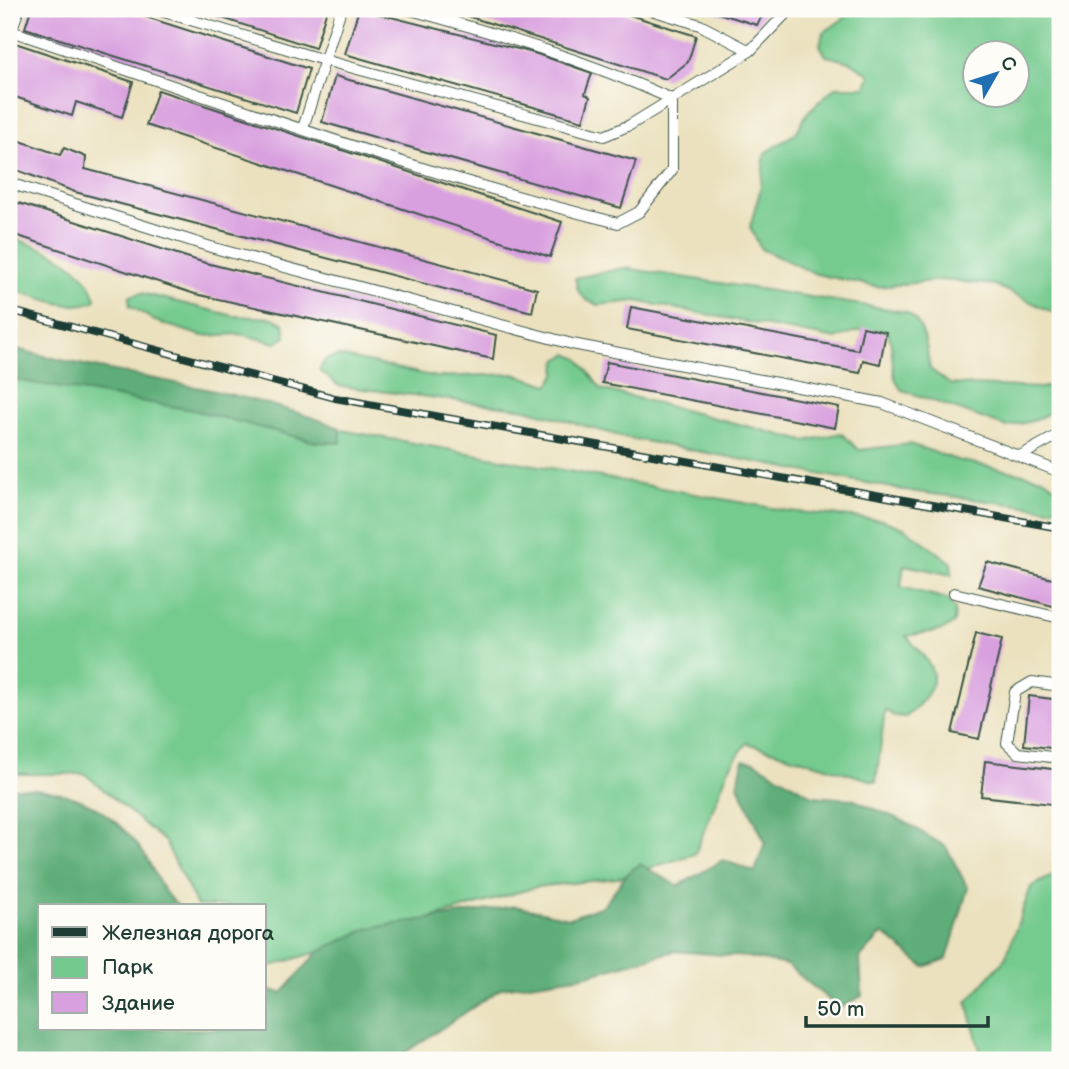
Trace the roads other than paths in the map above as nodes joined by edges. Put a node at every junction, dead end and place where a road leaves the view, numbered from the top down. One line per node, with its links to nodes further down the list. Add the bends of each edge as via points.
1 (19, 9): 10 (lane, via 11,31)
2 (154, 9): 8 (lane)
3 (341, 9): 8 (lane)
4 (407, 9): 9 (lane, via 532,44)
5 (648, 9): 7 (lane, via 700,25)
6 (790, 9): 7 (lane)
7 (750, 51): 9 (lane)
8 (324, 60): 9 (lane, via 604,136); 10 (lane)
9 (672, 99): 10 (lane, via 672,170 639,212 618,223)
10 (303, 128)
11 (9, 183): 13 (lane, via 214,248 572,344 882,402)
12 (1060, 434): 13 (lane)
13 (1020, 456): 14 (lane)
14 (1060, 472)
15 (954, 593): 16 (lane)
16 (1060, 618)
17 (1060, 686): 18 (lane, via 1032,682 1014,692 1007,743 1018,753)
18 (1060, 758)

